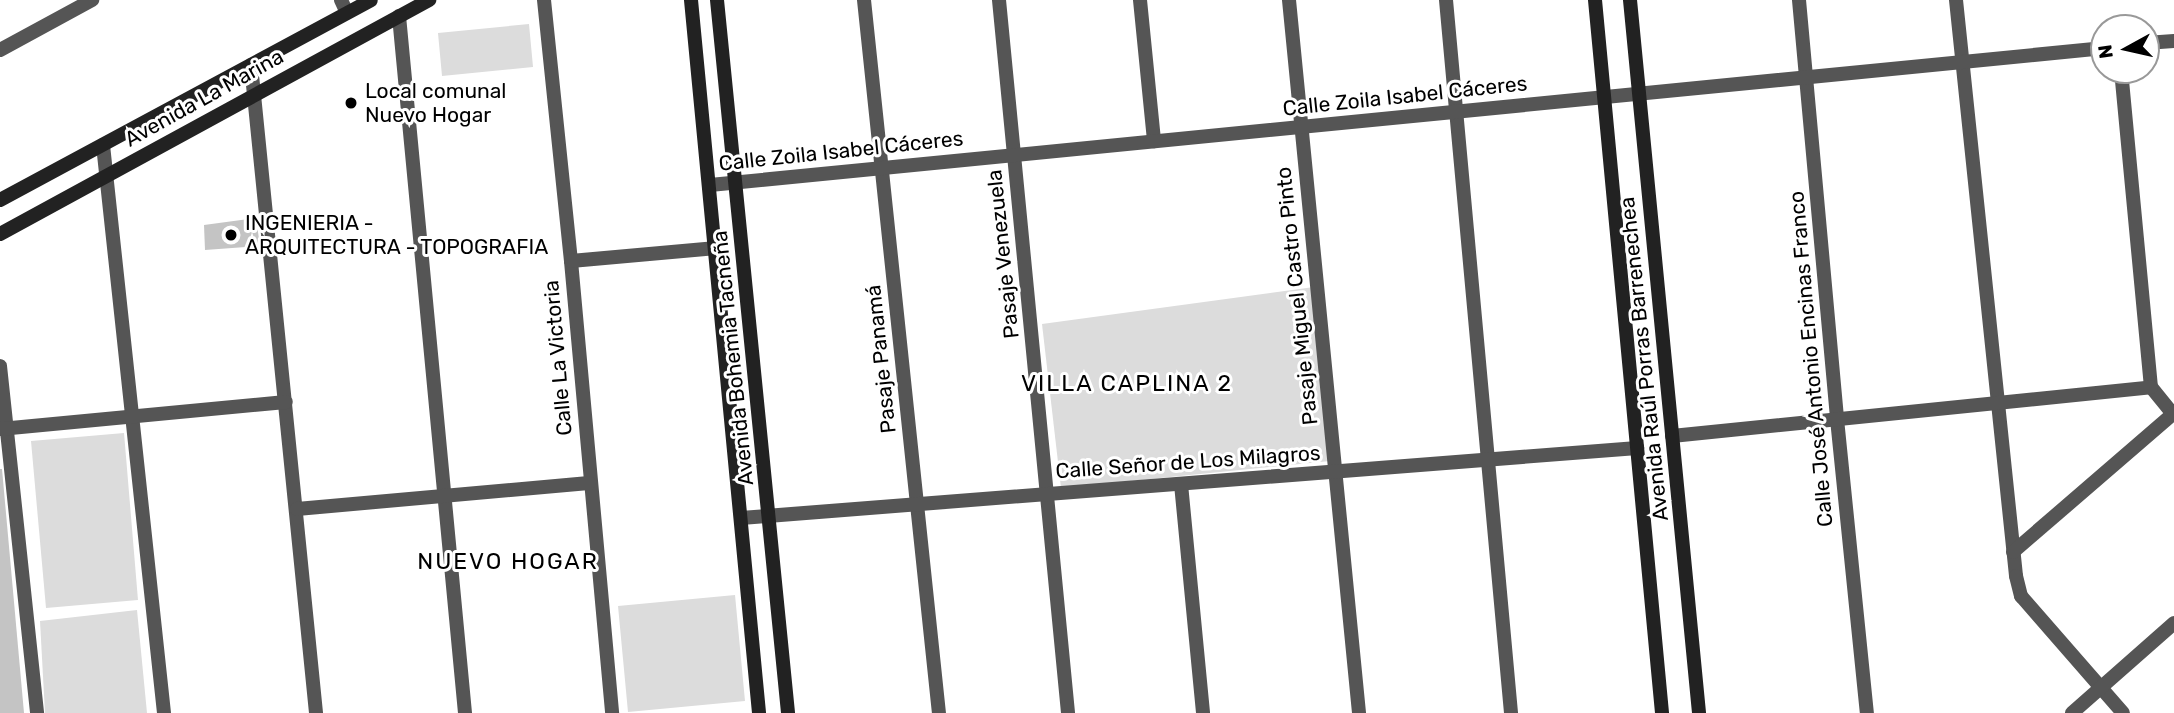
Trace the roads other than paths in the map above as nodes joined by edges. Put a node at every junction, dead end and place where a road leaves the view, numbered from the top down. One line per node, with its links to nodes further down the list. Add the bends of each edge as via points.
1 (92, 0): 19 (street)
2 (371, 0): 16 (street, Avenida La Marina)
3 (429, 0): 17 (street, Avenida La Marina)
4 (544, 0): 39 (street, Calle La Victoria)
5 (691, 0): 35 (street, Avenida Bohemia Tacneña)
6 (717, 0): 34 (street, Avenida Bohemia Tacneña)
7 (864, 0): 32 (street, Pasaje Panamá)
8 (999, 0): 31 (street, Pasaje Venezuela)
9 (1140, 0): 29 (street)
10 (1289, 0): 28 (street, Pasaje Miguel Castro Pinto)
11 (1446, 0): 27 (street)
12 (1595, 0): 26 (street, Avenida Raúl Porras Barrenechea)
13 (1630, 0): 25 (street, Avenida Raúl Porras Barrenechea)
14 (1799, 0): 22 (street, Calle José Antonio Encinas Franco)
15 (1956, 0): 20 (street)
16 (344, 6): 21 (street, Avenida La Marina)
17 (399, 16): 24 (street, Avenida La Marina); 55 (street)
18 (2090, 49): 20 (street, Calle Zoila Isabel Cáceres)
19 (0, 50)
20 (1963, 62): 22 (street, Calle Zoila Isabel Cáceres); 43 (street)
21 (251, 65): 24 (street); 30 (street, Avenida La Marina)
22 (1807, 78): 25 (street, Calle Zoila Isabel Cáceres); 46 (street, Calle José Antonio Encinas Franco)
23 (2123, 84): 41 (street)
24 (256, 94): 33 (street, Avenida La Marina); 42 (street)
25 (1639, 94): 26 (street, Calle Zoila Isabel Cáceres); 48 (street, Avenida Raúl Porras Barrenechea)
26 (1604, 98): 27 (street, Calle Zoila Isabel Cáceres); 49 (street, Avenida Raúl Porras Barrenechea)
27 (1457, 112): 28 (street, Calle Zoila Isabel Cáceres); 50 (street)
28 (1301, 127): 29 (street, Calle Zoila Isabel Cáceres); 51 (street, Pasaje Miguel Castro Pinto)
29 (1154, 141): 31 (street, Calle Zoila Isabel Cáceres)
30 (103, 145): 33 (street); 36 (street, Avenida La Marina)
31 (1014, 155): 32 (street, Calle Zoila Isabel Cáceres); 54 (street, Pasaje Venezuela)
32 (881, 168): 34 (street, Calle Zoila Isabel Cáceres); 56 (street, Pasaje Panamá)
33 (107, 175): 37 (street, Avenida La Marina); 45 (street)
34 (737, 182): 35 (street, Calle Zoila Isabel Cáceres); 58 (street, Avenida Bohemia Tacneña)
35 (710, 185): 38 (street, Avenida Bohemia Tacneña)
36 (0, 200)
37 (0, 233)
38 (716, 248): 39 (street); 59 (street, Avenida Bohemia Tacneña)
39 (571, 261): 52 (street, Calle La Victoria)
40 (0, 366): 47 (street)
41 (2151, 387): 43 (street); 44 (street)
42 (286, 402): 45 (street); 57 (street)
43 (1996, 403): 46 (street); 60 (street)
44 (2174, 414): 60 (street)
45 (131, 417): 47 (street); 65 (street)
46 (1837, 419): 48 (street); 78 (street, Calle José Antonio Encinas Franco)
47 (3, 429): 64 (street)
48 (1672, 436): 77 (street, Avenida Raúl Porras Barrenechea)
49 (1637, 449): 50 (street, Calle Señor de Los Milagros); 76 (street, Avenida Raúl Porras Barrenechea)
50 (1488, 460): 51 (street, Calle Señor de Los Milagros); 75 (street)
51 (1335, 472): 53 (street, Calle Señor de Los Milagros); 74 (street, Pasaje Miguel Castro Pinto)
52 (589, 483): 55 (street); 68 (street, Calle La Victoria)
53 (1181, 484): 54 (street, Calle Señor de Los Milagros); 73 (street)
54 (1047, 494): 56 (street, Calle Señor de Los Milagros); 72 (street, Pasaje Venezuela)
55 (444, 495): 57 (street); 67 (street)
56 (919, 504): 58 (street, Calle Señor de Los Milagros); 71 (street, Pasaje Panamá)
57 (297, 509): 63 (street)
58 (769, 516): 59 (street, Calle Señor de Los Milagros); 70 (street, Avenida Bohemia Tacneña)
59 (741, 518): 69 (street, Avenida Bohemia Tacneña)
60 (2013, 552): 62 (street, via 2021,596)
61 (2174, 623): 62 (street)
62 (2101, 687): 79 (street); 80 (street)
63 (316, 712): 66 (street)
64 (37, 713)
65 (164, 713)
66 (299, 713)
67 (465, 713)
68 (612, 713)
69 (759, 713)
70 (788, 713)
71 (939, 713)
72 (1068, 713)
73 (1203, 713)
74 (1359, 713)
75 (1511, 713)
76 (1662, 713)
77 (1699, 713)
78 (1867, 713)
79 (2072, 713)
80 (2123, 713)

